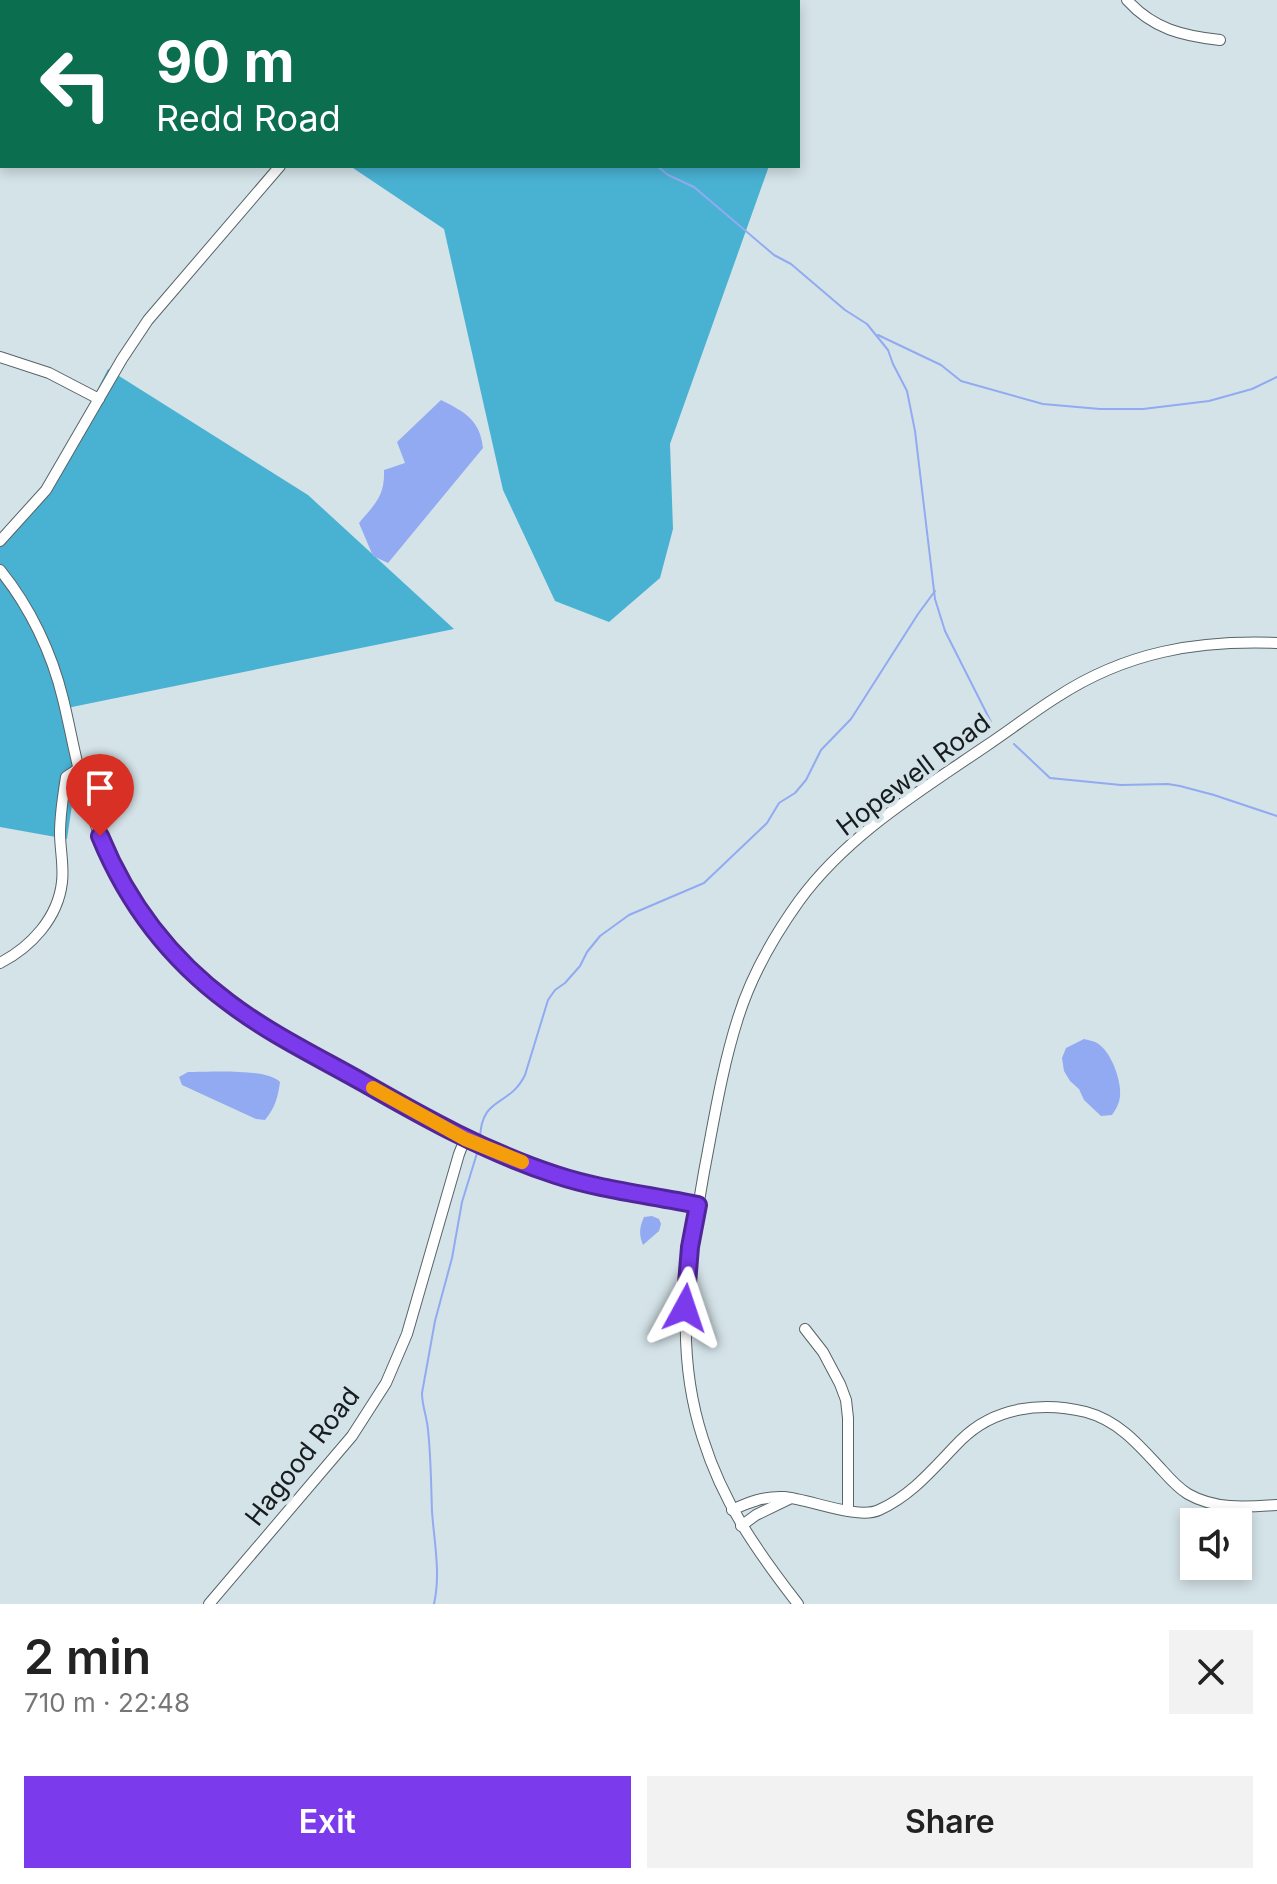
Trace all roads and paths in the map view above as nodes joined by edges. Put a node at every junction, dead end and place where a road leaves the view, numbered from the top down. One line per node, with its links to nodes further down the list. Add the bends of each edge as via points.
1 (1127, 0): 2 (street, via 1169,31)
2 (1220, 40)
3 (278, 168): 5 (street, via 148,320)
4 (0, 357): 5 (street, via 49,373)
5 (99, 399): 6 (street, via 46,490)
6 (0, 541)
7 (0, 570): 9 (street, via 48,654)
8 (1277, 643): 12 (street, Hopewell Road, via 1199,644 1139,658 1094,676 924,787 846,850 800,900 754,977 726,1059)
9 (78, 769): 10 (street, via 66,777 61,803 62,881 56,904 38,934); 11 (street, via 109,858 126,889 191,971 264,1026)
10 (0, 963)
11 (465, 1139): 12 (street, via 556,1175); 19 (street, Hagood Road, via 407,1334 386,1383 352,1436)
12 (698, 1205): 16 (street, Hopewell Road, via 685,1308 687,1364 702,1438)
13 (805, 1329): 17 (street, via 823,1352 846,1400)
14 (791, 1498): 16 (street, via 764,1498); 17 (street); 18 (street)
15 (1277, 1505): 17 (street, via 1239,1508 1201,1500 1176,1486 1134,1439 1112,1423 1081,1411 1036,1407 980,1424 919,1485 881,1509)
16 (732, 1510): 18 (street, Hopewell Road)
17 (848, 1510)
18 (741, 1526): 20 (street, Hopewell Road)
19 (209, 1604)
20 (798, 1604)

